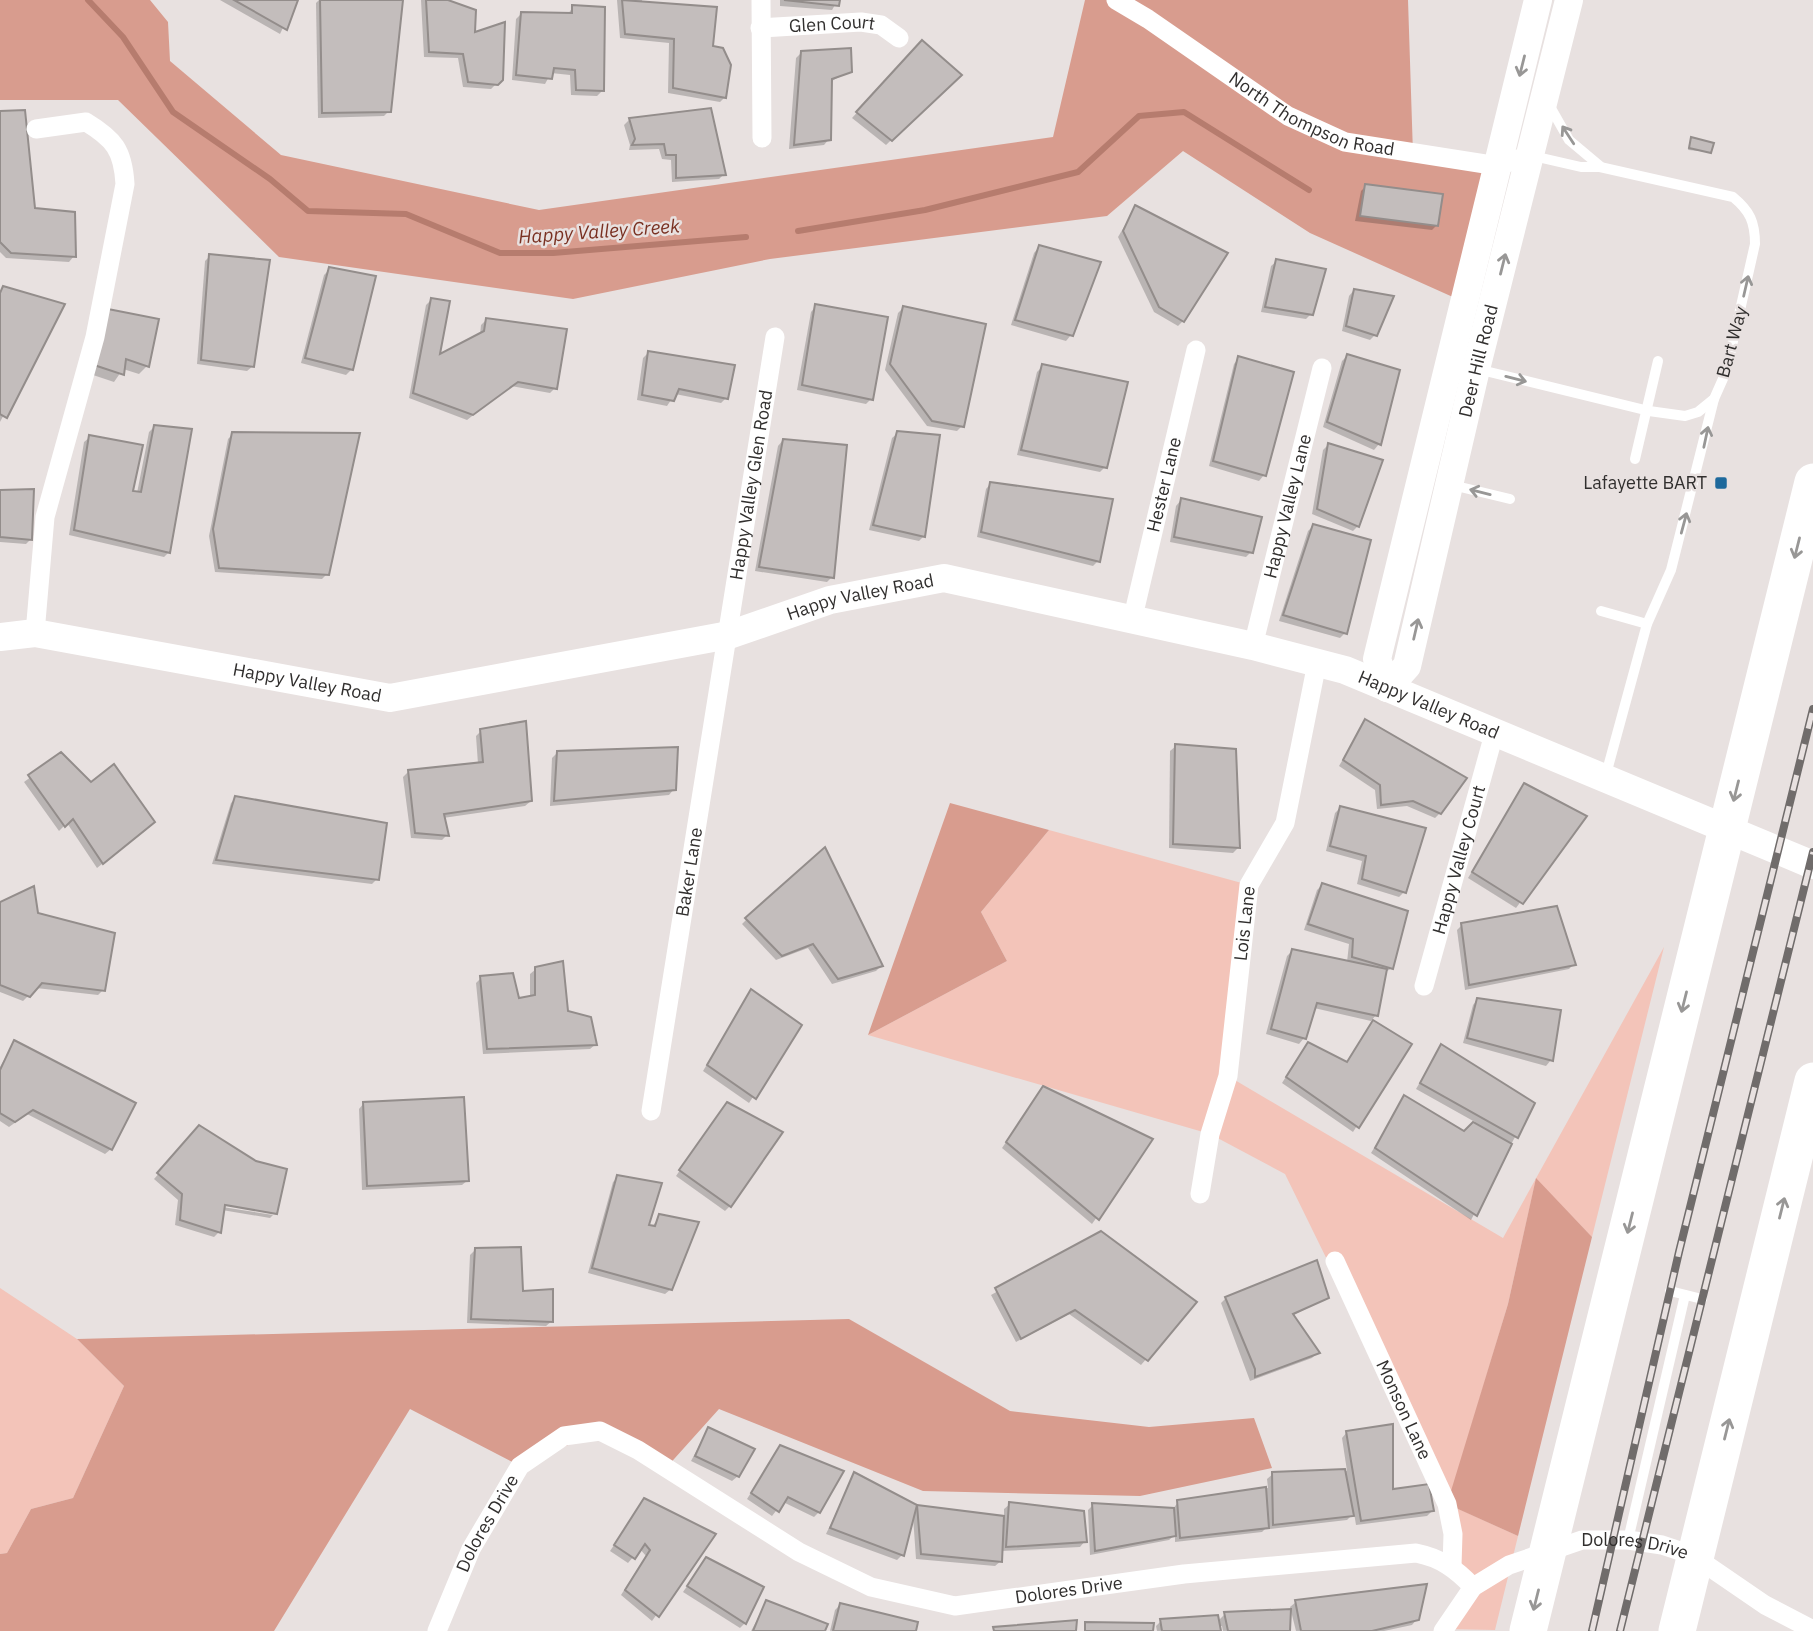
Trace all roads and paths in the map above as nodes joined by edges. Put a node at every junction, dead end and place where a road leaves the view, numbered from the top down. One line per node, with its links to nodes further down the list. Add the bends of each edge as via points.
1 (761, 0): 5 (street)
2 (1116, 0): 11 (street, North Thompson Road, via 1288,116 1345,142)
3 (1538, 0): 11 (street, Deer Hill Road, one-way to 11)
4 (1569, 0): 7 (street, Deer Hill Road)
5 (760, 28): 6 (street, Glen Court, via 861,22 881,25); 9 (street)
6 (899, 38)
7 (1544, 97): 10 (street, Deer Hill Road); 12 (lane, Bart Way, one-way to 7, via 1581,154)
8 (36, 129): 28 (street, via 86,122 111,137 124,164 125,184 95,337 45,517)
9 (762, 138)
10 (1530, 155): 11 (street, North Thompson Road); 12 (lane, Bart Way); 17 (street, Deer Hill Road, one-way to 10)
11 (1497, 166): 13 (street, Deer Hill Road)
12 (1600, 167): 19 (lane, Bart Way, one-way to 12, via 1726,372 1755,244 1751,215 1733,197)
13 (1464, 302): 17 (street, Deer Hill Road); 32 (street, Deer Hill Road)
14 (775, 337): 29 (street, Happy Valley Glen Road)
15 (1196, 350): 26 (street, Hester Lane)
16 (1658, 360): 20 (lane)
17 (1463, 366): 20 (lane, Bart Way, one-way to 20); 23 (street, Deer Hill Road); 32 (street, Deer Hill Road)
18 (1322, 368): 31 (street, Happy Valley Lane)
19 (1714, 399): 20 (lane, Bart Way, via 1685,416); 27 (lane, one-way to 19, via 1671,570)
20 (1646, 410): 21 (lane)
21 (1635, 460)
22 (1813, 482): 53 (highway, one-way to 53)
23 (1450, 484): 24 (lane, one-way to 23); 34 (street, Deer Hill Road, one-way to 23, via 1407,666)
24 (1510, 499)
25 (1601, 611): 27 (lane)
26 (1132, 621): 29 (street, Happy Valley Road, via 944,578 830,600); 31 (street, Happy Valley Road)
27 (1647, 624): 36 (lane)
28 (35, 634): 29 (street, Happy Valley Road, via 390,698); 30 (street, Happy Valley Road)
29 (729, 635): 40 (street, Baker Lane)
30 (0, 637)
31 (1253, 646): 33 (street, Happy Valley Road)
32 (1381, 646): 34 (street, Deer Hill Road, via 1377,659)
33 (1317, 663): 34 (street, Happy Valley Road); 41 (street, Lois Lane, via 1285,823 1249,885 1228,1076 1210,1134)
34 (1387, 688): 35 (street, Happy Valley Road)
35 (1494, 734): 36 (street, Happy Valley Road); 38 (street, Happy Valley Court)
36 (1604, 779): 37 (street, Happy Valley Road)
37 (1813, 865)
38 (1424, 985)
39 (1813, 1081): 49 (highway, one-way to 39)
40 (651, 1111)
41 (1200, 1194)
42 (1335, 1261): 47 (street, Monson Lane, via 1447,1504 1453,1534)
43 (1670, 1292): 44 (lane)
44 (1685, 1295): 45 (lane); 46 (lane)
45 (1702, 1299)
46 (1629, 1541): 48 (street, Dolores Drive, via 1582,1540 1509,1565); 50 (street, Dolores Drive, via 1692,1555 1765,1605)
47 (1452, 1566): 48 (street, Dolores Drive); 51 (street, Dolores Drive, via 1416,1553 1184,1574 955,1606 871,1587 811,1558 600,1431 564,1436 520,1466 471,1549)
48 (1474, 1587): 52 (street)
49 (1680, 1619)
50 (1813, 1630)
51 (437, 1631)
52 (1443, 1631)
53 (1528, 1631)

